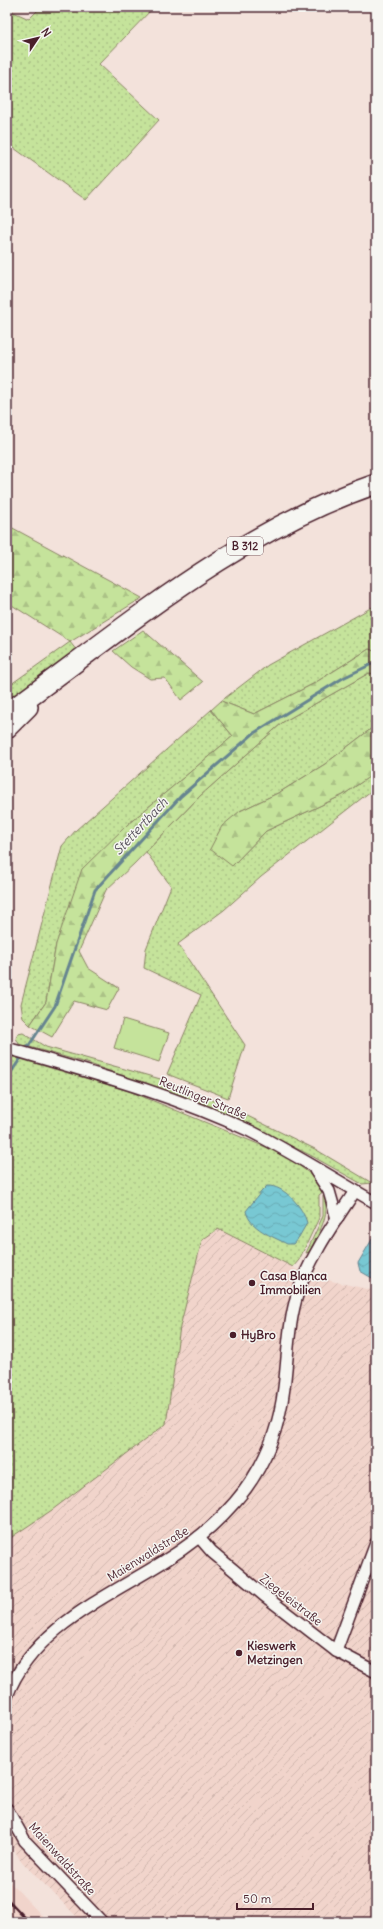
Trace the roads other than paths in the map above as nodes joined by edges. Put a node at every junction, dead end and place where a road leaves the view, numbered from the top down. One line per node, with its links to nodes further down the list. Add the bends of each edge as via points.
1 (376, 484): 2 (highway, B 312, via 301,515 226,557 183,583)
2 (60, 675): 3 (highway, B 312); 4 (highway, B 312)
3 (7, 713)
4 (7, 728)
5 (7, 1048): 6 (street, Reutlinger Straße, via 152,1091 249,1131)
6 (309, 1164): 7 (street, Reutlinger Straße); 9 (street, via 329,1191)
7 (355, 1190): 8 (street, Reutlinger Straße); 9 (street, Maienwaldstraße)
8 (376, 1203)
9 (337, 1219): 10 (street, Maienwaldstraße, via 305,1274 298,1292 292,1316 283,1395 278,1421 268,1448 258,1469 235,1502)
10 (199, 1537): 12 (street, Ziegeleistraße, via 212,1552 266,1597); 14 (street, Maienwaldstraße, via 167,1560 81,1612 50,1636 18,1672)
11 (376, 1543): 12 (street)
12 (336, 1651): 13 (street, Ziegeleistraße)
13 (376, 1672)
14 (7, 1696)
15 (7, 1809): 16 (street, Maienwaldstraße, via 25,1841)
16 (102, 1922)

